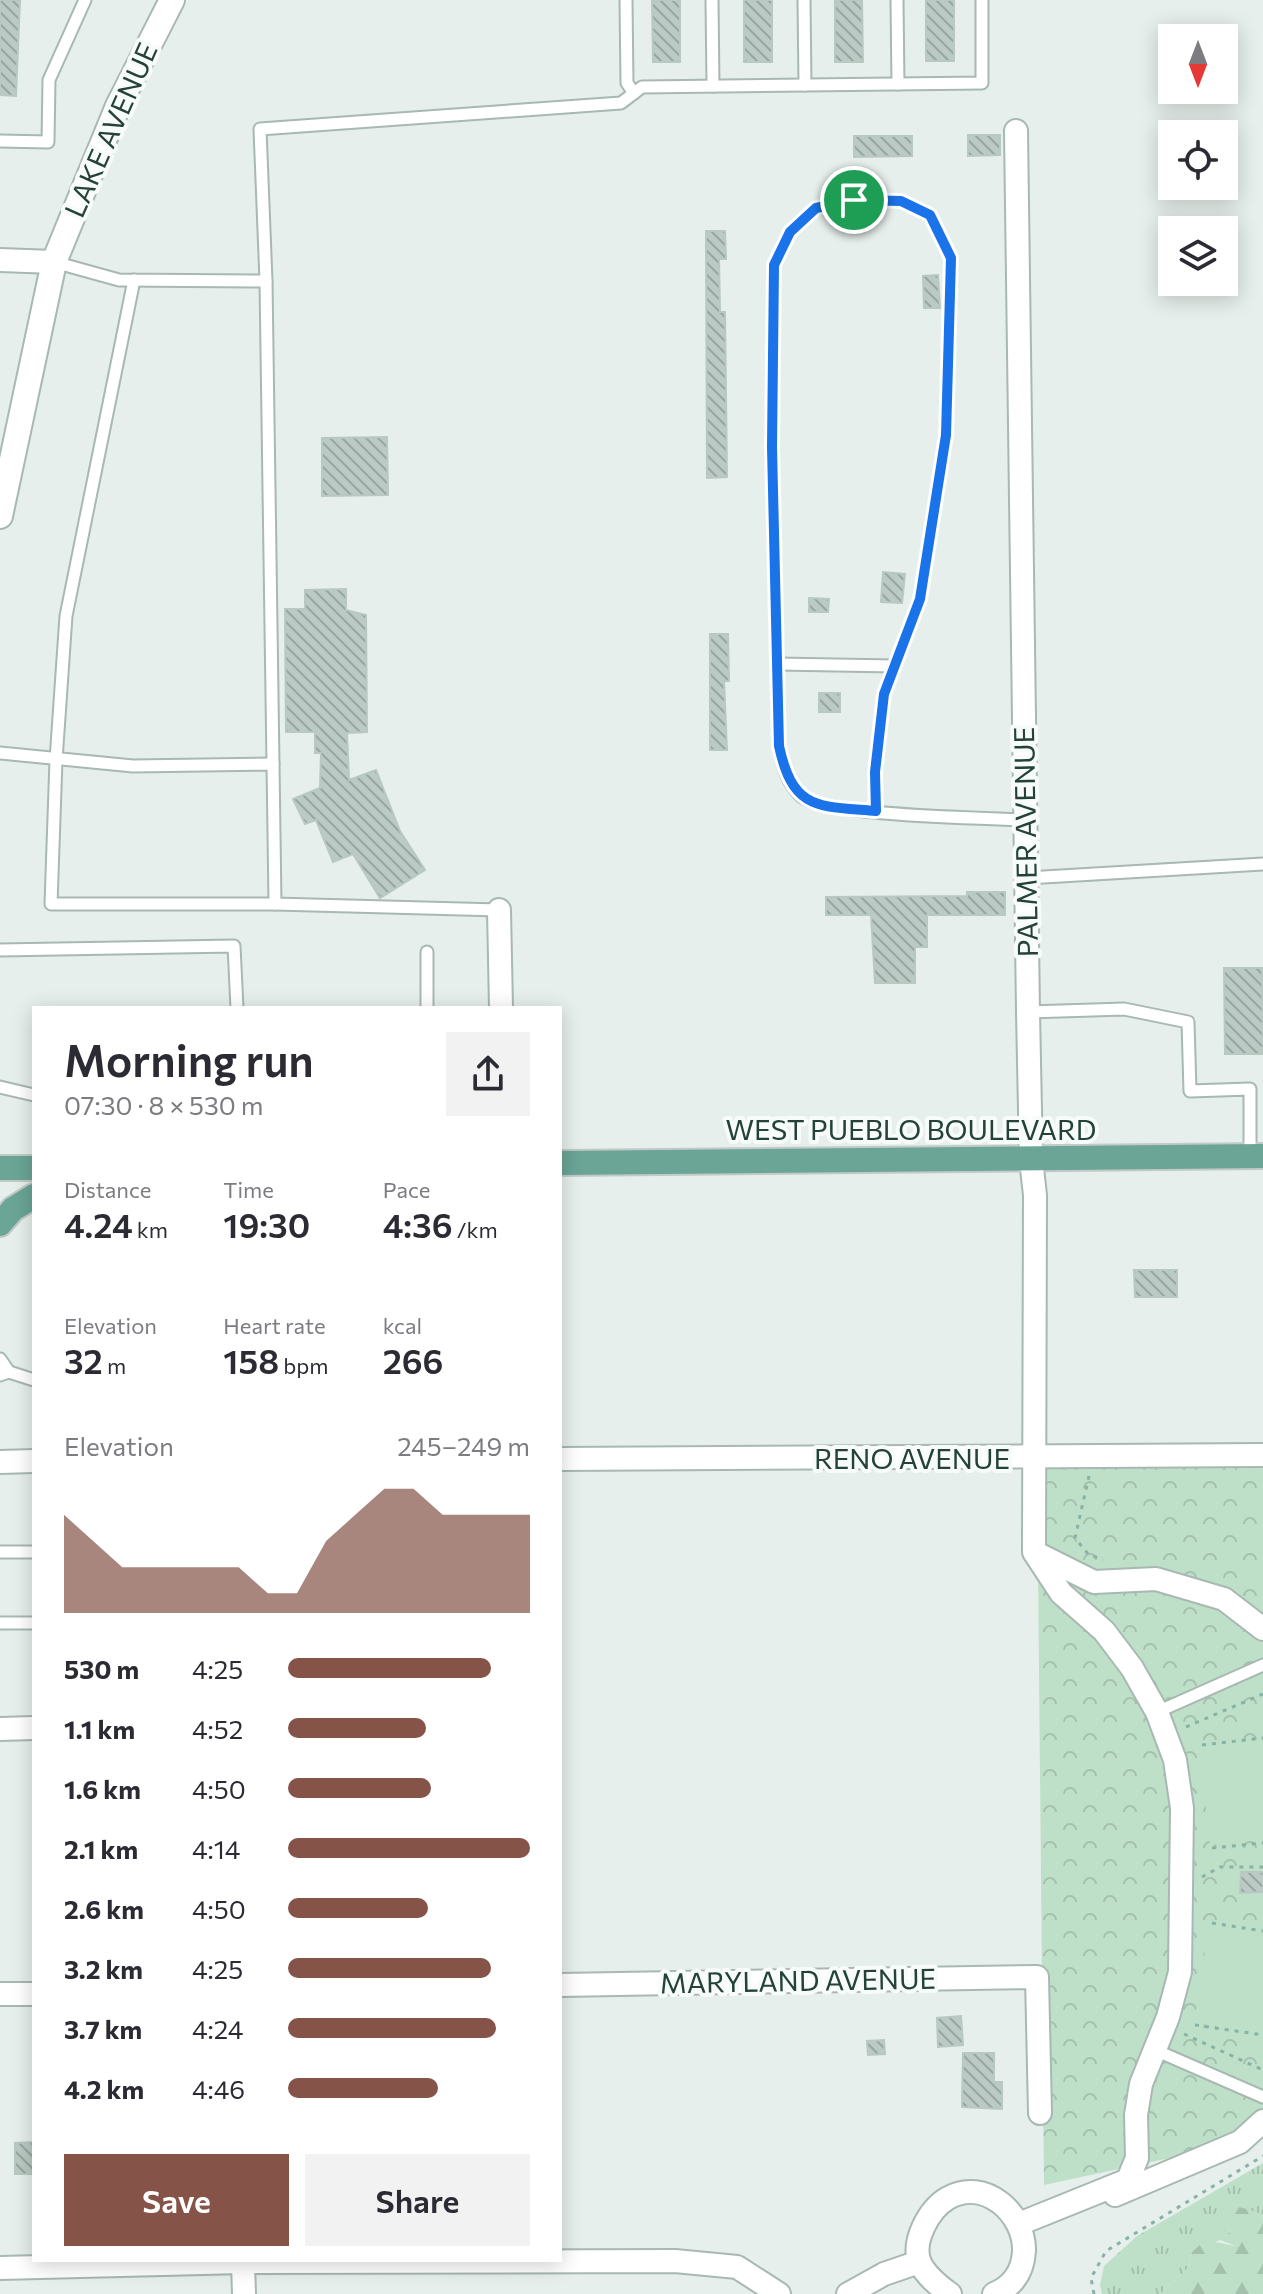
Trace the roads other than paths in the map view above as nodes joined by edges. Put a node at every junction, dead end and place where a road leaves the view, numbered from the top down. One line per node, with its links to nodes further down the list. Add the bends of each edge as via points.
1 (85, 0): 13 (lane, via 49,80 48,142)
2 (172, 0): 15 (street, LAKE AVENUE, via 118,106)
3 (626, 0): 11 (lane, via 627,83)
4 (712, 0): 10 (lane)
5 (804, 0): 9 (lane)
6 (897, 0): 8 (lane)
7 (982, 0): 8 (lane, via 982,83)
8 (898, 84): 9 (lane)
9 (805, 85): 10 (lane)
10 (713, 86): 11 (lane, via 642,87)
11 (634, 93): 17 (lane, via 621,103 260,129)
12 (1016, 131): 25 (street, PALMER AVENUE)
13 (0, 141)
14 (0, 260): 15 (street)
15 (54, 262): 16 (lane); 18 (street, LAKE AVENUE)
16 (134, 280): 17 (lane); 22 (lane, via 66,616)
17 (266, 281): 23 (lane)
18 (0, 516)
19 (777, 664): 20 (lane); 20 (lane, via 774,265 790,232 816,208 854,200 901,201 930,215 951,258 946,435 920,599); 24 (lane, via 785,774 802,798 829,807)
20 (895, 666): 24 (lane, via 884,694)
21 (0, 753): 22 (lane)
22 (56, 760): 23 (lane, via 133,766); 29 (lane, via 51,904)
23 (273, 764): 29 (lane)
24 (876, 811): 25 (lane)
25 (1026, 820): 28 (street, PALMER AVENUE)
26 (1263, 855): 27 (lane)
27 (1257, 864): 28 (lane)
28 (1027, 878): 36 (street, PALMER AVENUE)
29 (275, 904): 30 (lane)
30 (499, 910): 35 (street)
31 (0, 950): 33 (lane, via 234,946)
32 (427, 952): 34 (lane)
33 (237, 1006)
34 (427, 1006)
35 (501, 1006)
36 (1028, 1012): 38 (lane, via 1124,1009 1188,1022 1190,1091); 41 (street, PALMER AVENUE)
37 (0, 1087): 39 (lane)
38 (1257, 1088): 40 (lane)
39 (32, 1095)
40 (1257, 1156): 41 (main road, WEST PUEBLO BOULEVARD)
41 (1031, 1160): 42 (main road, WEST PUEBLO BOULEVARD); 51 (street, PALMER AVENUE)
42 (562, 1163)
43 (0, 1168): 44 (main road)
44 (32, 1168)
45 (32, 1197): 46 (main road)
46 (0, 1224)
47 (0, 1359): 48 (lane)
48 (5, 1374): 49 (lane)
49 (32, 1380)
50 (1263, 1455): 51 (street, RENO AVENUE)
51 (1033, 1458): 52 (street, RENO AVENUE); 57 (street, PALMER AVENUE)
52 (562, 1459)
53 (32, 1461): 54 (street)
54 (0, 1462)
55 (0, 1552): 56 (lane)
56 (32, 1552)
57 (1034, 1552): 60 (street, via 1094,1582 1156,1579 1187,1586 1224,1599); 62 (street, via 1061,1593 1104,1631)
58 (0, 1623): 59 (lane)
59 (32, 1623)
60 (1263, 1629)
61 (1263, 1665): 62 (lane)
62 (1157, 1712): 68 (street, via 1175,1760 1181,1877 1180,1972)
63 (32, 1728): 64 (street)
64 (0, 1729)
65 (562, 1985): 70 (street, MARYLAND AVENUE, via 1037,1977)
66 (0, 1994): 67 (street)
67 (32, 1994)
68 (1155, 2050): 69 (lane); 72 (street, via 1141,2084 1137,2158 1128,2180)
69 (1263, 2097)
70 (1040, 2113)
71 (1263, 2121): 72 (street, via 1240,2142)
72 (1021, 2231): 75 (street, via 1005,2204 968,2193 948,2198 924,2225); 81 (street, via 1022,2266 1016,2279)
73 (562, 2261): 78 (street, via 737,2267)
74 (243, 2262): 76 (street); 77 (street)
75 (919, 2262): 79 (street); 80 (street)
76 (0, 2268)
77 (244, 2294)
78 (779, 2294)
79 (848, 2294)
80 (950, 2294)
81 (994, 2294)

